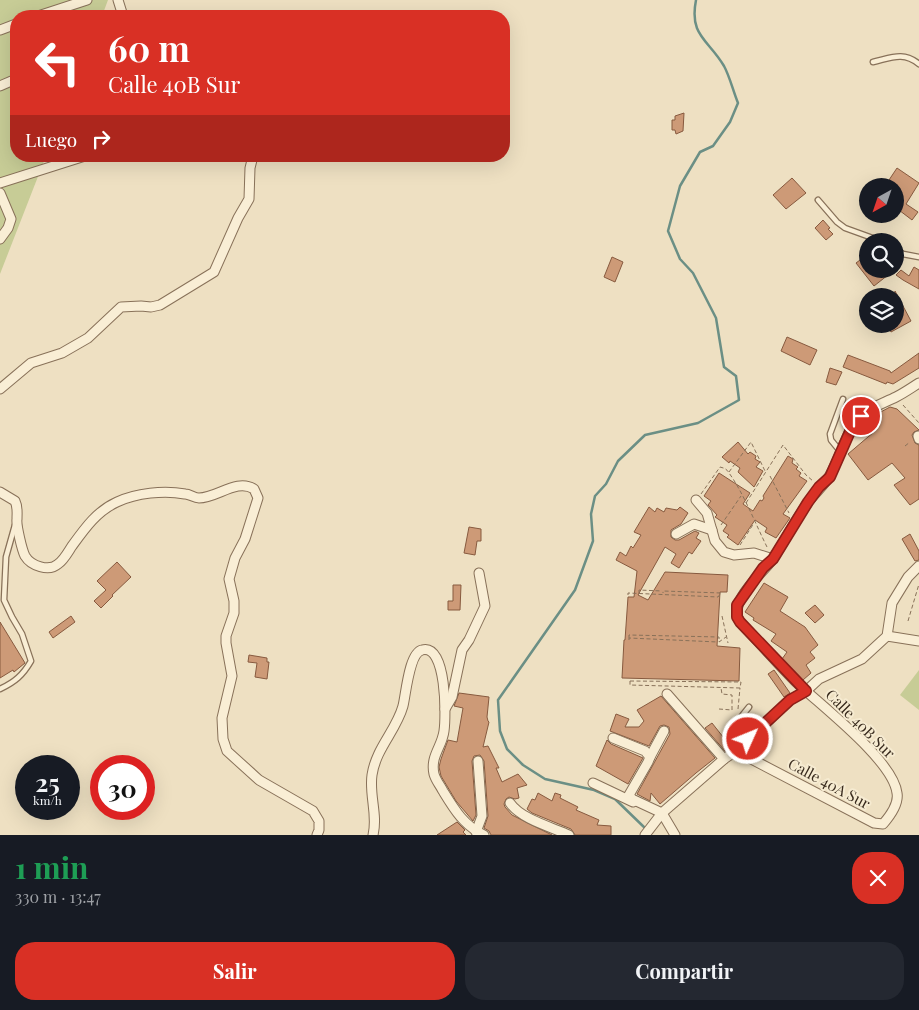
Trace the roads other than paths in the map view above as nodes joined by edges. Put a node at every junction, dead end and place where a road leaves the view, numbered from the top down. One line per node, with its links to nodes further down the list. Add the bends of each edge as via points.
1 (87, 0): 2 (street)
2 (56, 10)
3 (873, 62): 4 (lane, via 902,55)
4 (919, 64)
5 (67, 162): 7 (street)
6 (252, 162): 15 (street, via 249,199 214,272 160,305 121,307 88,338 62,353 31,363)
7 (0, 184)
8 (0, 193): 11 (street, via 11,219)
9 (818, 200): 10 (lane, via 837,222)
10 (859, 233)
11 (0, 239)
12 (904, 254): 13 (lane)
13 (919, 257)
14 (919, 383): 17 (street, via 861,416 852,427)
15 (0, 389)
16 (843, 399): 17 (lane, via 830,434)
17 (841, 452): 23 (street, via 830,477 819,487)
18 (0, 492): 20 (street, via 15,500)
19 (696, 500): 21 (street, via 707,513)
20 (17, 519): 28 (lane, via 6,557 4,600 22,634 30,660 24,673); 45 (street, via 26,558 34,564 51,568 61,562 96,516 125,499 174,493 199,498 245,486 254,490 258,498 229,579 234,613 226,642 232,676 222,718 222,739 227,751 259,780 313,812 319,821)
21 (712, 530): 22 (street, via 694,524); 23 (street, via 715,541 727,554 754,553)
22 (676, 534)
23 (773, 559): 29 (street, Calle 40B Sur, via 737,605 737,617)
24 (917, 568): 26 (street, via 892,603)
25 (479, 573): 32 (street, via 485,606 462,650 452,696)
26 (887, 636): 27 (street); 29 (street, via 862,658 819,679)
27 (919, 641)
28 (0, 689)
29 (806, 691): 36 (street, via 790,700); 43 (street, Calle 40B Sur, via 890,774 898,795)
30 (667, 694): 38 (street)
31 (749, 707): 34 (lane)
32 (445, 709): 44 (street, via 444,733 433,764 436,782 465,822); 46 (street, via 438,661 429,651 421,650 413,662 400,717 374,768)
33 (664, 731): 37 (street)
34 (727, 736)
35 (613, 738): 37 (street, via 645,751)
36 (736, 751): 38 (street); 43 (street, Calle 40A Sur, via 874,823)
37 (650, 757): 42 (street, via 629,795)
38 (724, 759): 42 (street)
39 (478, 761): 44 (street)
40 (592, 783): 42 (street)
41 (510, 803): 47 (street, via 522,814)
42 (660, 816): 48 (street); 49 (street)
43 (884, 824)
44 (480, 833)
45 (317, 835)
46 (373, 835)
47 (569, 835)
48 (645, 835)
49 (675, 835)

